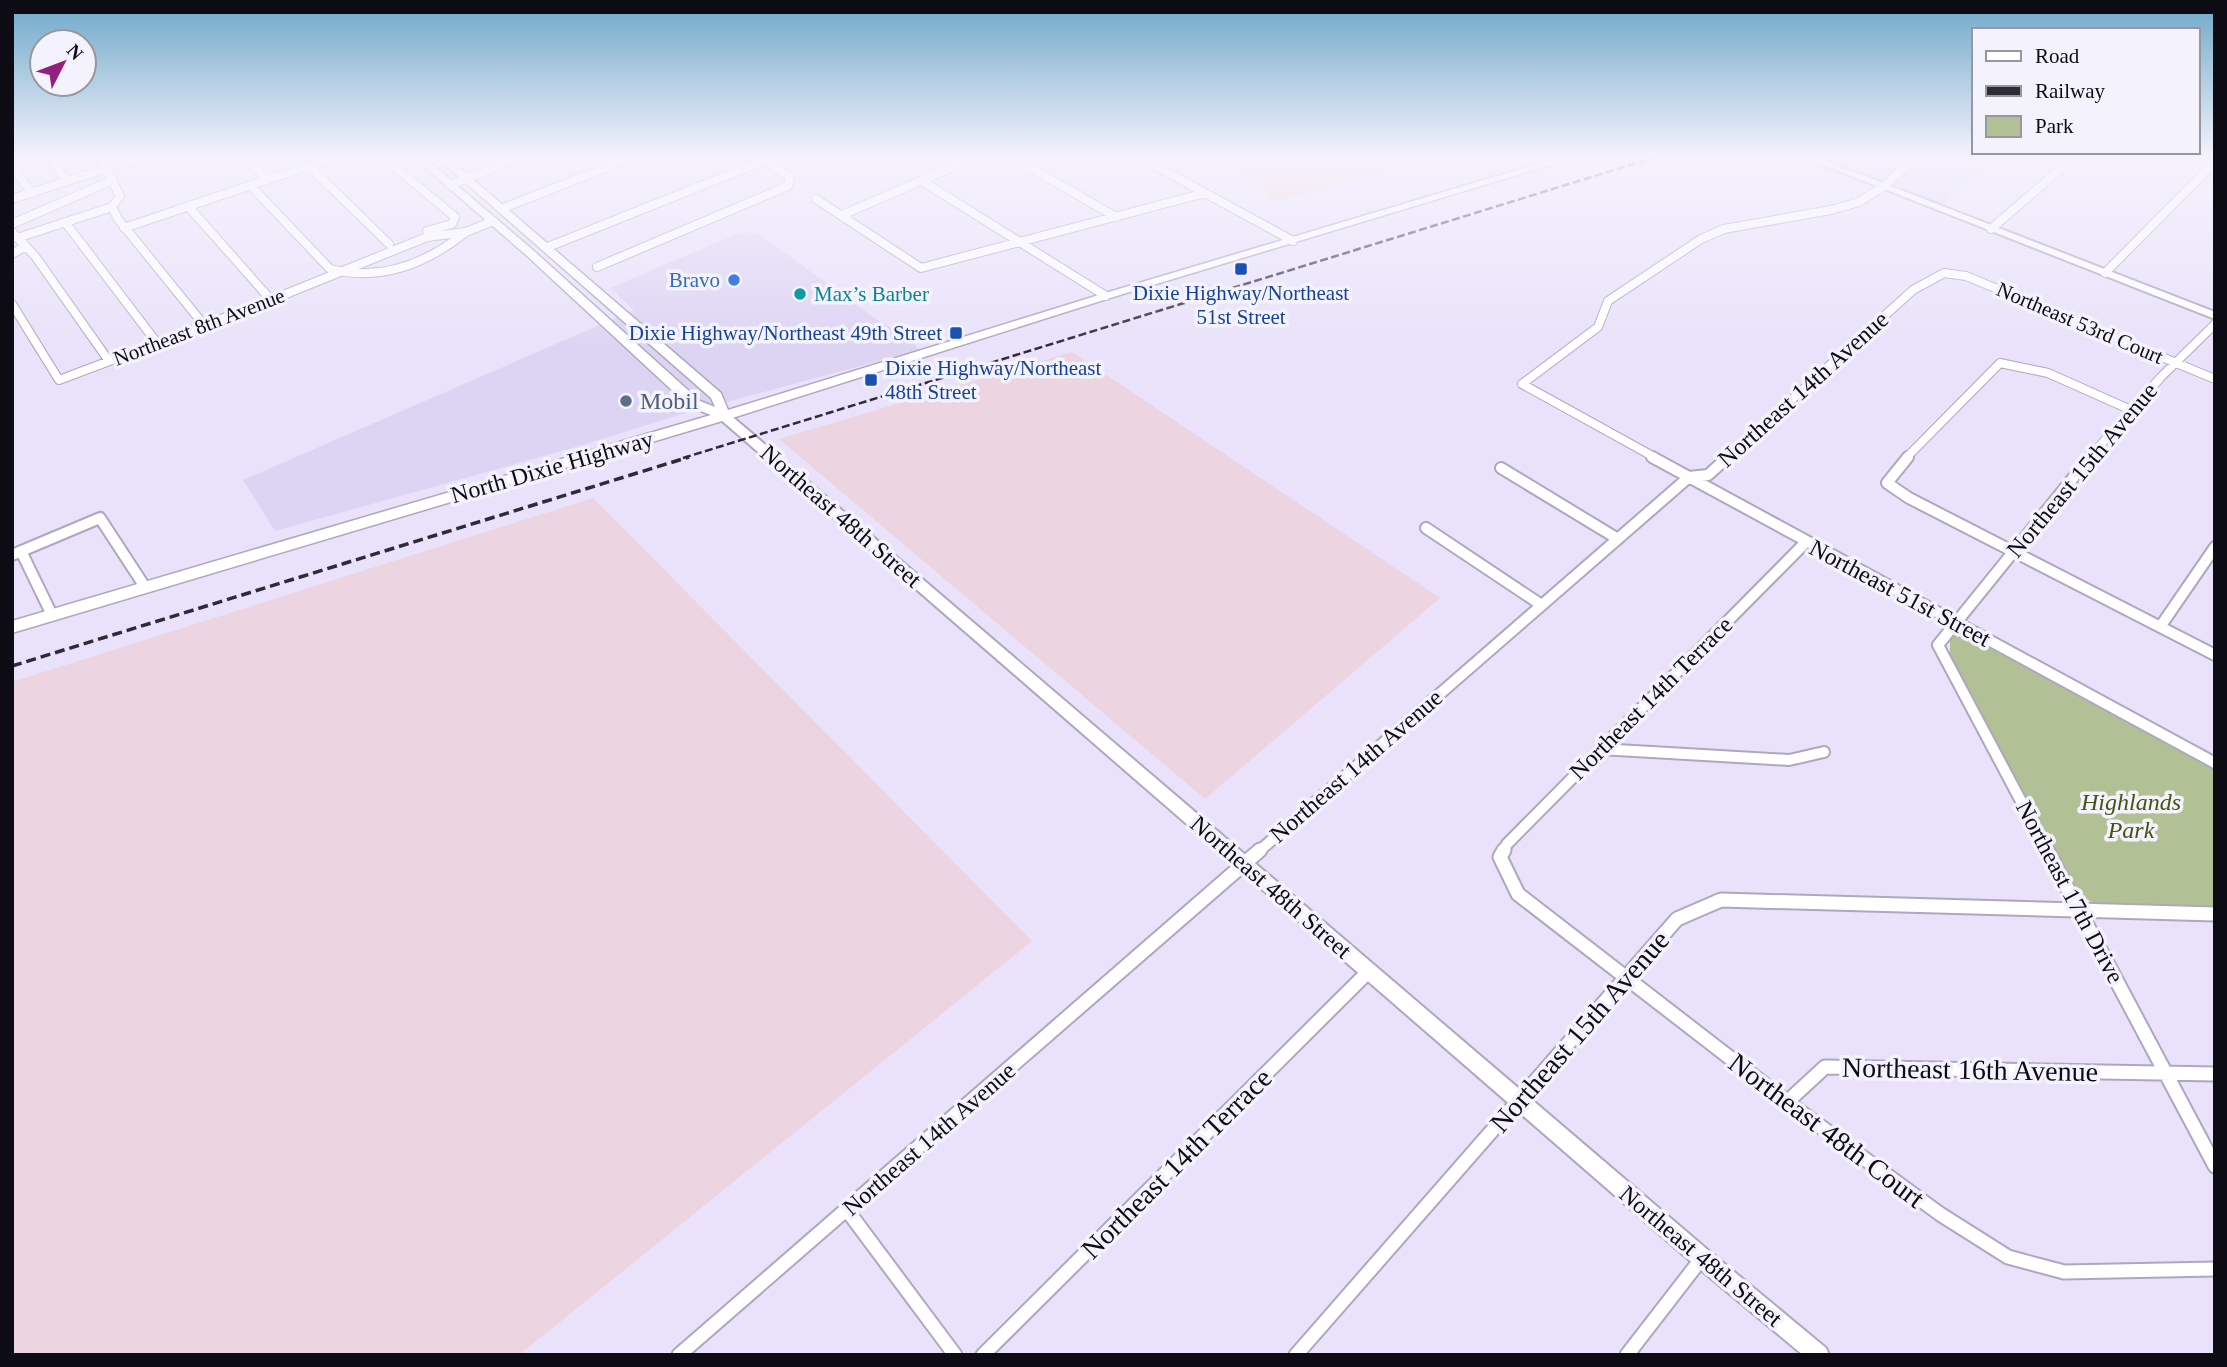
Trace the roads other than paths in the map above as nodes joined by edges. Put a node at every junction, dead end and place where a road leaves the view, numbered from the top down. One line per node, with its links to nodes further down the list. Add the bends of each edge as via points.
1 (69, 221): 21 (street)
2 (120, 221): 22 (street)
3 (145, 221): 22 (street)
4 (201, 221): 39 (street)
5 (284, 221): 34 (street)
6 (365, 221): 28 (street)
7 (453, 221): 28 (street)
8 (493, 221): 24 (street, Northeast 8th Avenue); 32 (main road, via 510,222 544,251); 49 (main road, Northeast 48th Street, via 695,404)
9 (516, 221): 30 (main road, Northeast 48th Street)
10 (613, 221): 30 (street)
11 (706, 221): 33 (street)
12 (851, 221): 27 (street, via 921,268)
13 (986, 221): 27 (street)
14 (1102, 221): 27 (street)
15 (1258, 221): 26 (street)
16 (1358, 221): 26 (main road, North Dixie Highway)
17 (1766, 221): 51 (street, Northeast 51st Street, via 1701,239 1608,301 1598,327 1522,384)
18 (1970, 221): 23 (street)
19 (2000, 221): 23 (street)
20 (2157, 221): 37 (street)
21 (65, 222): 25 (street); 44 (street)
22 (124, 228): 43 (street)
23 (1991, 229): 37 (street)
24 (466, 232): 35 (street, Northeast 8th Avenue, via 427,237); 35 (street, Northeast 8th Avenue, via 438,253 387,273)
25 (14, 235): 29 (street)
26 (1297, 239): 38 (main road, North Dixie Highway)
27 (1021, 243): 38 (street)
28 (389, 244): 34 (street)
29 (26, 246): 31 (street); 45 (street)
30 (548, 247): 32 (main road, Northeast 48th Street)
31 (12, 254)
32 (559, 257): 49 (main road, Northeast 48th Street, via 717,396)
33 (597, 267)
34 (330, 269): 35 (street)
35 (340, 272): 39 (street, Northeast 8th Avenue)
36 (1944, 273): 46 (street, Northeast 53rd Court, via 1966,276); 51 (street, Northeast 14th Avenue, via 1913,290 1708,475)
37 (2105, 273): 41 (street)
38 (1106, 296): 49 (main road, North Dixie Highway)
39 (271, 300): 43 (street, Northeast 8th Avenue)
40 (12, 303): 45 (street, Northeast 8th Avenue, via 59,380)
41 (2215, 316)
42 (2215, 324): 46 (street, Northeast 15th Avenue)
43 (204, 326): 44 (street, Northeast 8th Avenue)
44 (157, 343): 45 (street, Northeast 8th Avenue)
45 (109, 361)
46 (2174, 362): 47 (street, Northeast 53rd Court); 48 (street, Northeast 15th Avenue)
47 (2215, 379)
48 (2131, 410): 56 (street, Northeast 15th Avenue); 56 (street, via 2035,369 2000,363 1894,471 1887,483 1909,498)
49 (724, 416): 58 (main road, North Dixie Highway); 69 (street, Northeast 48th Street)
50 (1502, 468): 53 (street)
51 (1689, 477): 53 (street, Northeast 14th Avenue); 54 (street, Northeast 51st Street)
52 (1426, 528): 59 (street)
53 (1618, 539): 59 (street, Northeast 14th Avenue)
54 (1806, 542): 61 (street, Northeast 51st Street); 65 (street, Northeast 14th Terrace)
55 (2215, 547): 62 (street)
56 (2012, 551): 61 (street, Northeast 15th Avenue); 62 (street)
57 (16, 553): 58 (street, via 100,517); 60 (street)
58 (145, 587): 60 (main road, North Dixie Highway)
59 (1540, 604): 69 (street, Northeast 14th Avenue)
60 (52, 615): 63 (main road, North Dixie Highway)
61 (1958, 623): 67 (street, Northeast 51st Street); 70 (street, Northeast 17th Drive, via 1938,645)
62 (2160, 626): 64 (street)
63 (12, 627)
64 (2215, 655)
65 (1600, 749): 66 (street, via 1789,760); 68 (street, Northeast 14th Terrace, via 1507,844)
66 (1824, 752)
67 (2215, 763)
68 (1500, 857): 73 (street, Northeast 48th Court, via 1518,894)
69 (1245, 864): 72 (street, Northeast 48th Street); 79 (street, Northeast 14th Avenue)
70 (2081, 912): 71 (street, Northeast 15th Avenue); 73 (street, Northeast 15th Avenue, via 1721,900 1677,919); 74 (street, Northeast 17th Drive)
71 (2215, 914)
72 (1369, 971): 76 (street, Northeast 48th Street); 84 (street, Northeast 14th Terrace)
73 (1625, 979): 76 (street, Northeast 15th Avenue); 77 (street, Northeast 48th Court)
74 (2166, 1071): 75 (street, Northeast 16th Avenue); 77 (street, Northeast 16th Avenue, via 1825,1067); 78 (street, Northeast 17th Drive)
75 (2215, 1074)
76 (1518, 1099): 80 (street, Northeast 48th Street); 85 (street, Northeast 15th Avenue)
77 (1787, 1102): 81 (street, Northeast 48th Court, via 1940,1214 2008,1257 2064,1272)
78 (2215, 1166)
79 (847, 1210): 82 (street, Northeast 14th Avenue); 83 (street)
80 (1702, 1258): 86 (street); 87 (street, Northeast 48th Street)
81 (2215, 1269)
82 (679, 1355)
83 (955, 1355)
84 (983, 1355)
85 (1296, 1355)
86 (1627, 1355)
87 (1819, 1355)

